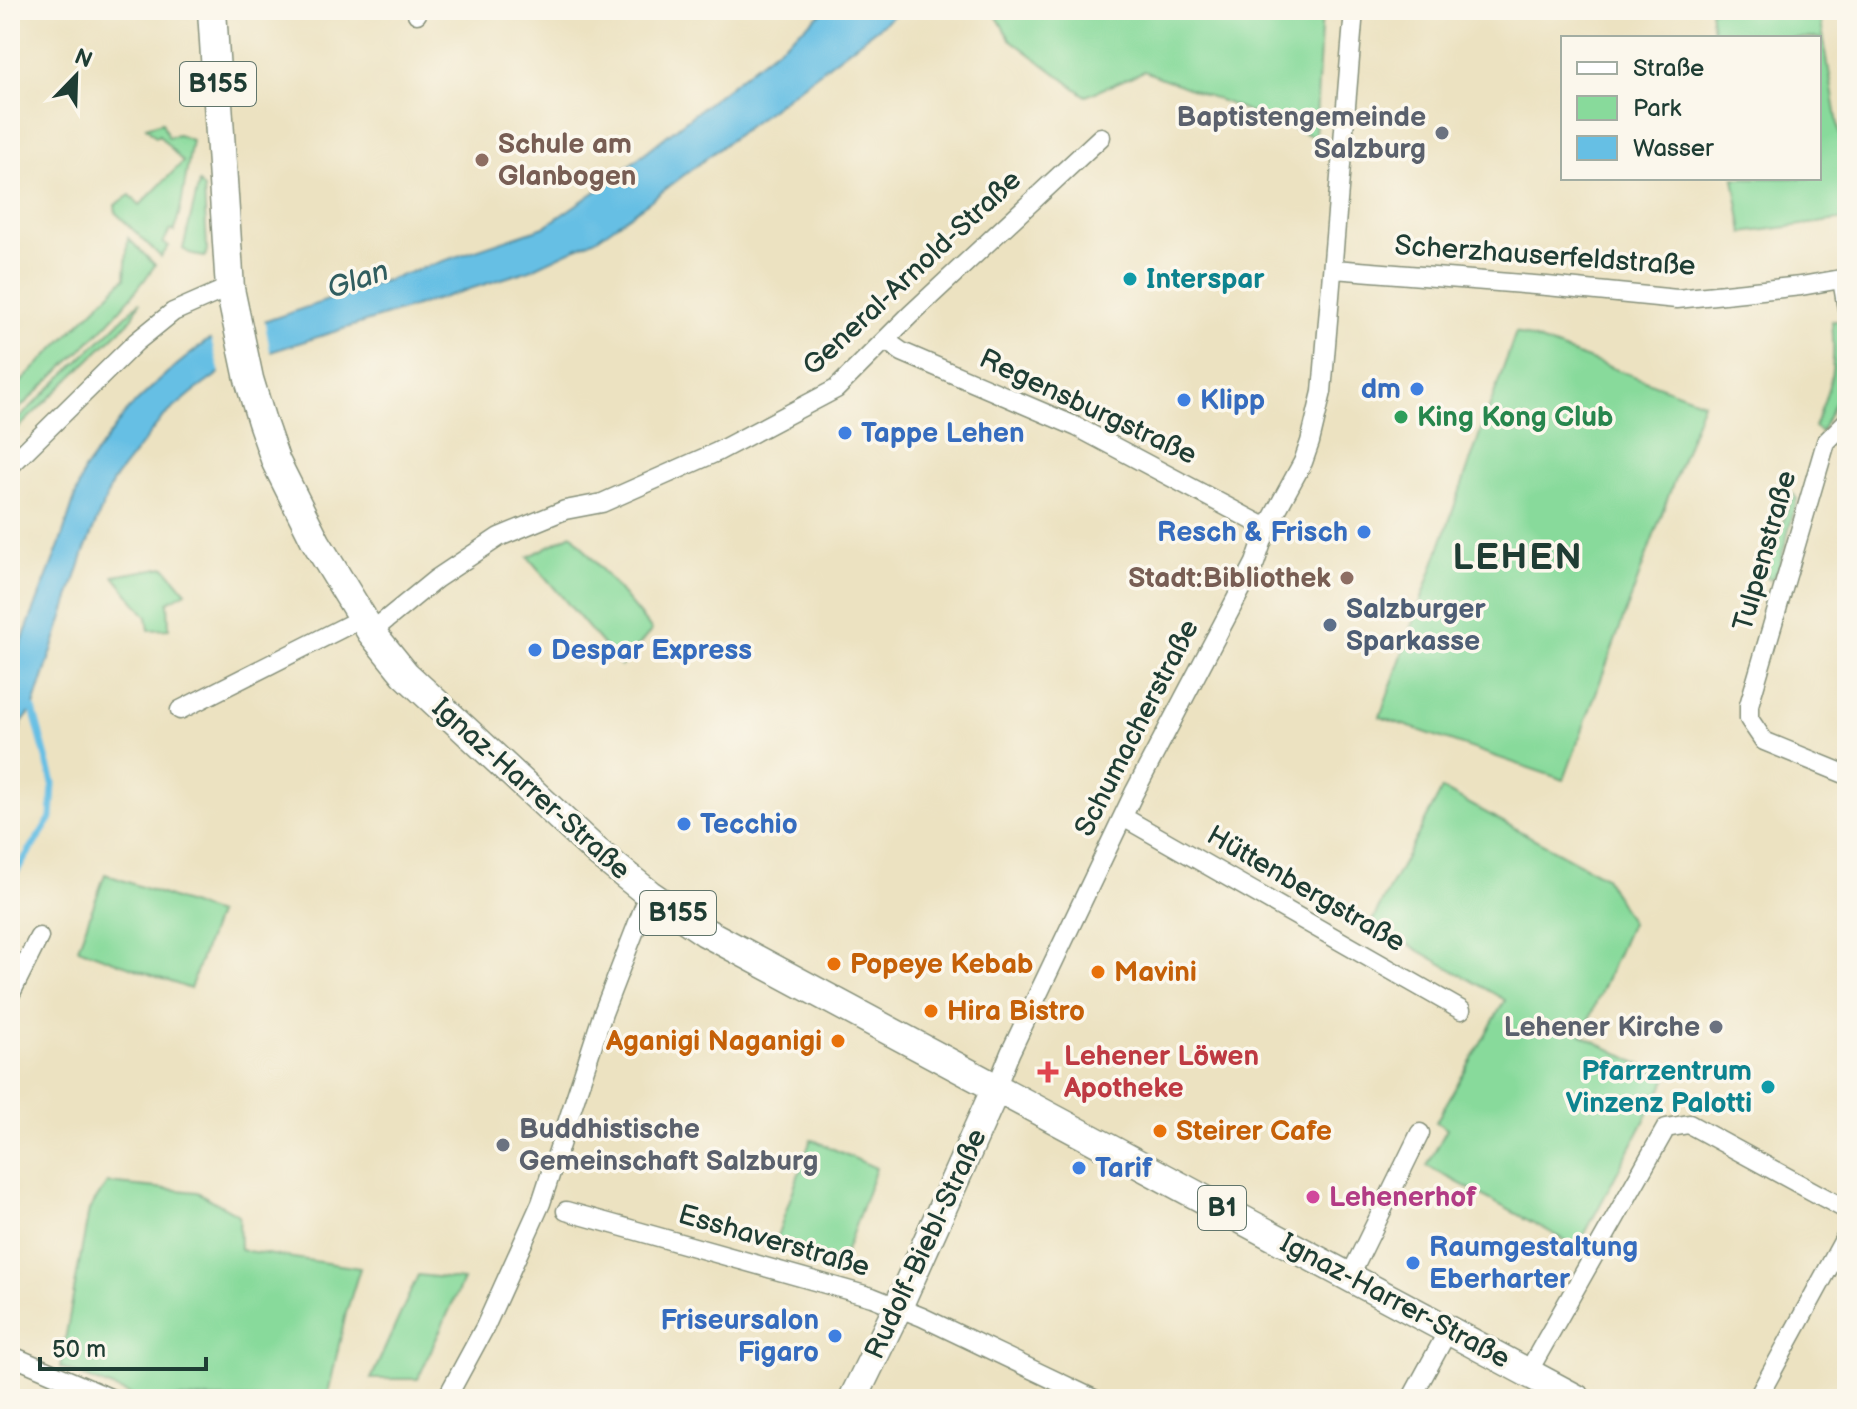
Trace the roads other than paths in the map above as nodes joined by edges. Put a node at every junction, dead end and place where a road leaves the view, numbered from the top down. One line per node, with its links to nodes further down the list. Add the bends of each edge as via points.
1 (212, 10): 6 (main road, Ignaz-Harrer-Straße / B155)
2 (1354, 10): 4 (street, Schumacherstraße)
3 (1101, 137): 8 (street, General-Arnold-Straße)
4 (1334, 269): 5 (street, Scherzhauserfeldstraße, via 1677,299); 11 (street, Schumacherstraße, via 1322,392 1310,442)
5 (1844, 279): 7 (street)
6 (232, 300): 10 (street, via 173,312); 12 (main road, Ignaz-Harrer-Straße / B155, via 249,379 276,462)
7 (1847, 309)
8 (885, 340): 11 (street, Regensburgstraße, via 1077,427); 12 (street, General-Arnold-Straße, via 836,389 717,452 602,503 565,510 499,537)
9 (1847, 421): 14 (street, Tulpenstraße, via 1826,442 1749,705 1749,719 1764,741)
10 (10, 466)
11 (1267, 528): 15 (street, Schumacherstraße, via 1255,563)
12 (366, 625): 13 (street, General-Arnold-Straße); 16 (main road, Ignaz-Harrer-Straße / B155, via 405,674)
13 (180, 710)
14 (1847, 775)
15 (1123, 817): 19 (street, Hüttenbergstraße); 20 (street, Schumacherstraße)
16 (649, 894): 20 (main road, Ignaz-Harrer-Straße / B155, via 705,932); 31 (street, via 603,1013 541,1203)
17 (39, 937): 18 (street)
18 (10, 995)
19 (1461, 1010)
20 (996, 1088): 25 (main road, Ignaz-Harrer-Straße / B1); 26 (main road, Rudolf-Biebl-Straße)
21 (1420, 1133): 25 (street)
22 (1847, 1210): 29 (street, via 1689,1124 1666,1128)
23 (566, 1211): 26 (street, Esshaverstraße)
24 (1847, 1234): 36 (street)
25 (1350, 1276): 27 (main road, Ignaz-Harrer-Straße / B1)
26 (898, 1307): 32 (main road, Rudolf-Biebl-Straße); 33 (street, Esshaverstraße)
27 (1449, 1329): 29 (main road, Ignaz-Harrer-Straße / B1); 34 (street)
28 (10, 1355): 30 (street)
29 (1528, 1372): 35 (main road, Ignaz-Harrer-Straße / B1)
30 (112, 1399)
31 (446, 1399)
32 (853, 1399)
33 (1094, 1399)
34 (1411, 1399)
35 (1577, 1399)
36 (1757, 1399)

